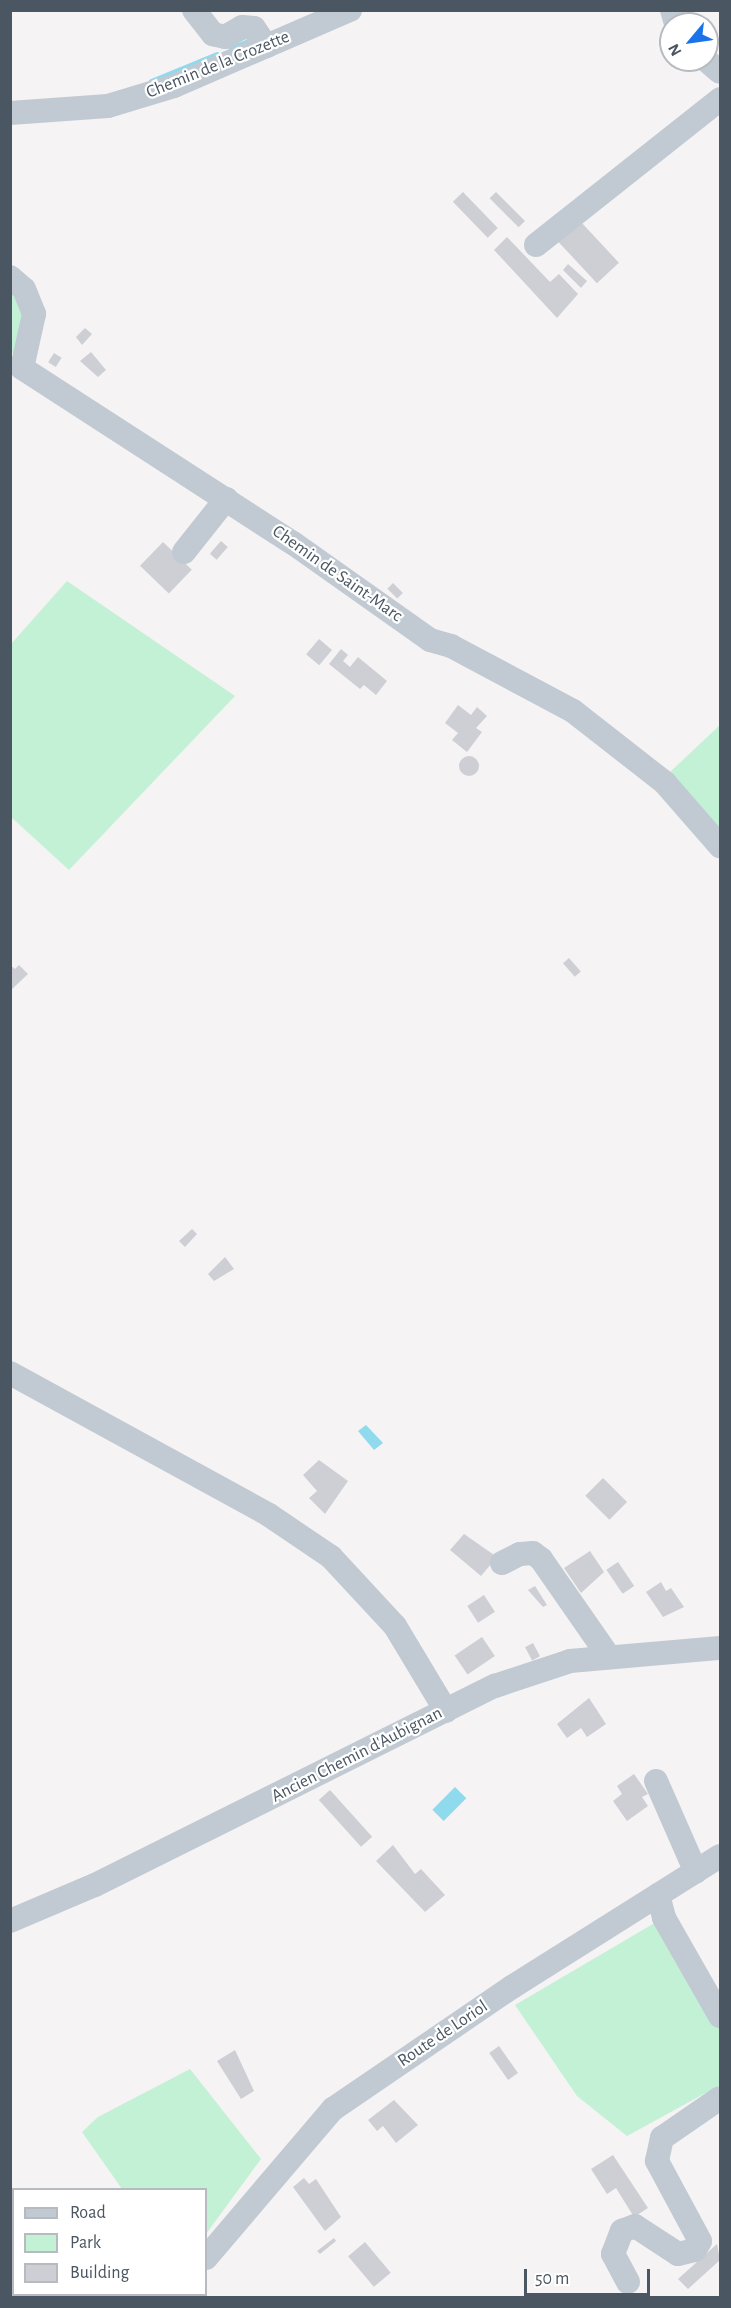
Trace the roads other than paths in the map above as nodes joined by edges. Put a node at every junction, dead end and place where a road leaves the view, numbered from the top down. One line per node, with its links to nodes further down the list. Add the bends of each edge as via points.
1 (194, 10): 3 (street, via 213,34 225,37 242,27 254,28)
2 (350, 10): 3 (street, Chemin de la Crozette)
3 (266, 46): 5 (street, Chemin de la Crozette, via 174,86 108,106)
4 (720, 99): 6 (street)
5 (10, 113)
6 (536, 245)
7 (10, 277): 8 (street, Chemin de Saint-Marc, via 24,289 33,314 22,368)
8 (226, 499): 9 (street); 10 (street, Chemin de Saint-Marc, via 430,640 451,646 573,711 665,783)
9 (184, 552)
10 (720, 846)
11 (10, 1373): 15 (street, via 269,1515 324,1551 395,1626)
12 (502, 1563): 14 (street, via 520,1554 533,1553 541,1559)
13 (720, 1648): 14 (street, Ancien Chemin d'Aubignan)
14 (609, 1657): 15 (street, Ancien Chemin d'Aubignan, via 570,1661 495,1686)
15 (446, 1711): 20 (street, Ancien Chemin d'Aubignan, via 95,1885)
16 (656, 1781): 18 (street)
17 (720, 1856): 18 (street, Route de Loriol)
18 (696, 1872): 19 (street, Route de Loriol)
19 (658, 1895): 21 (street, via 664,1918); 23 (street, Route de Loriol, via 512,1987 333,2109)
20 (10, 1921)
21 (720, 2016)
22 (720, 2098): 24 (street, via 663,2138 657,2161 700,2241 695,2250 678,2254 635,2226 622,2231 613,2254)
23 (207, 2257)
24 (628, 2282)

